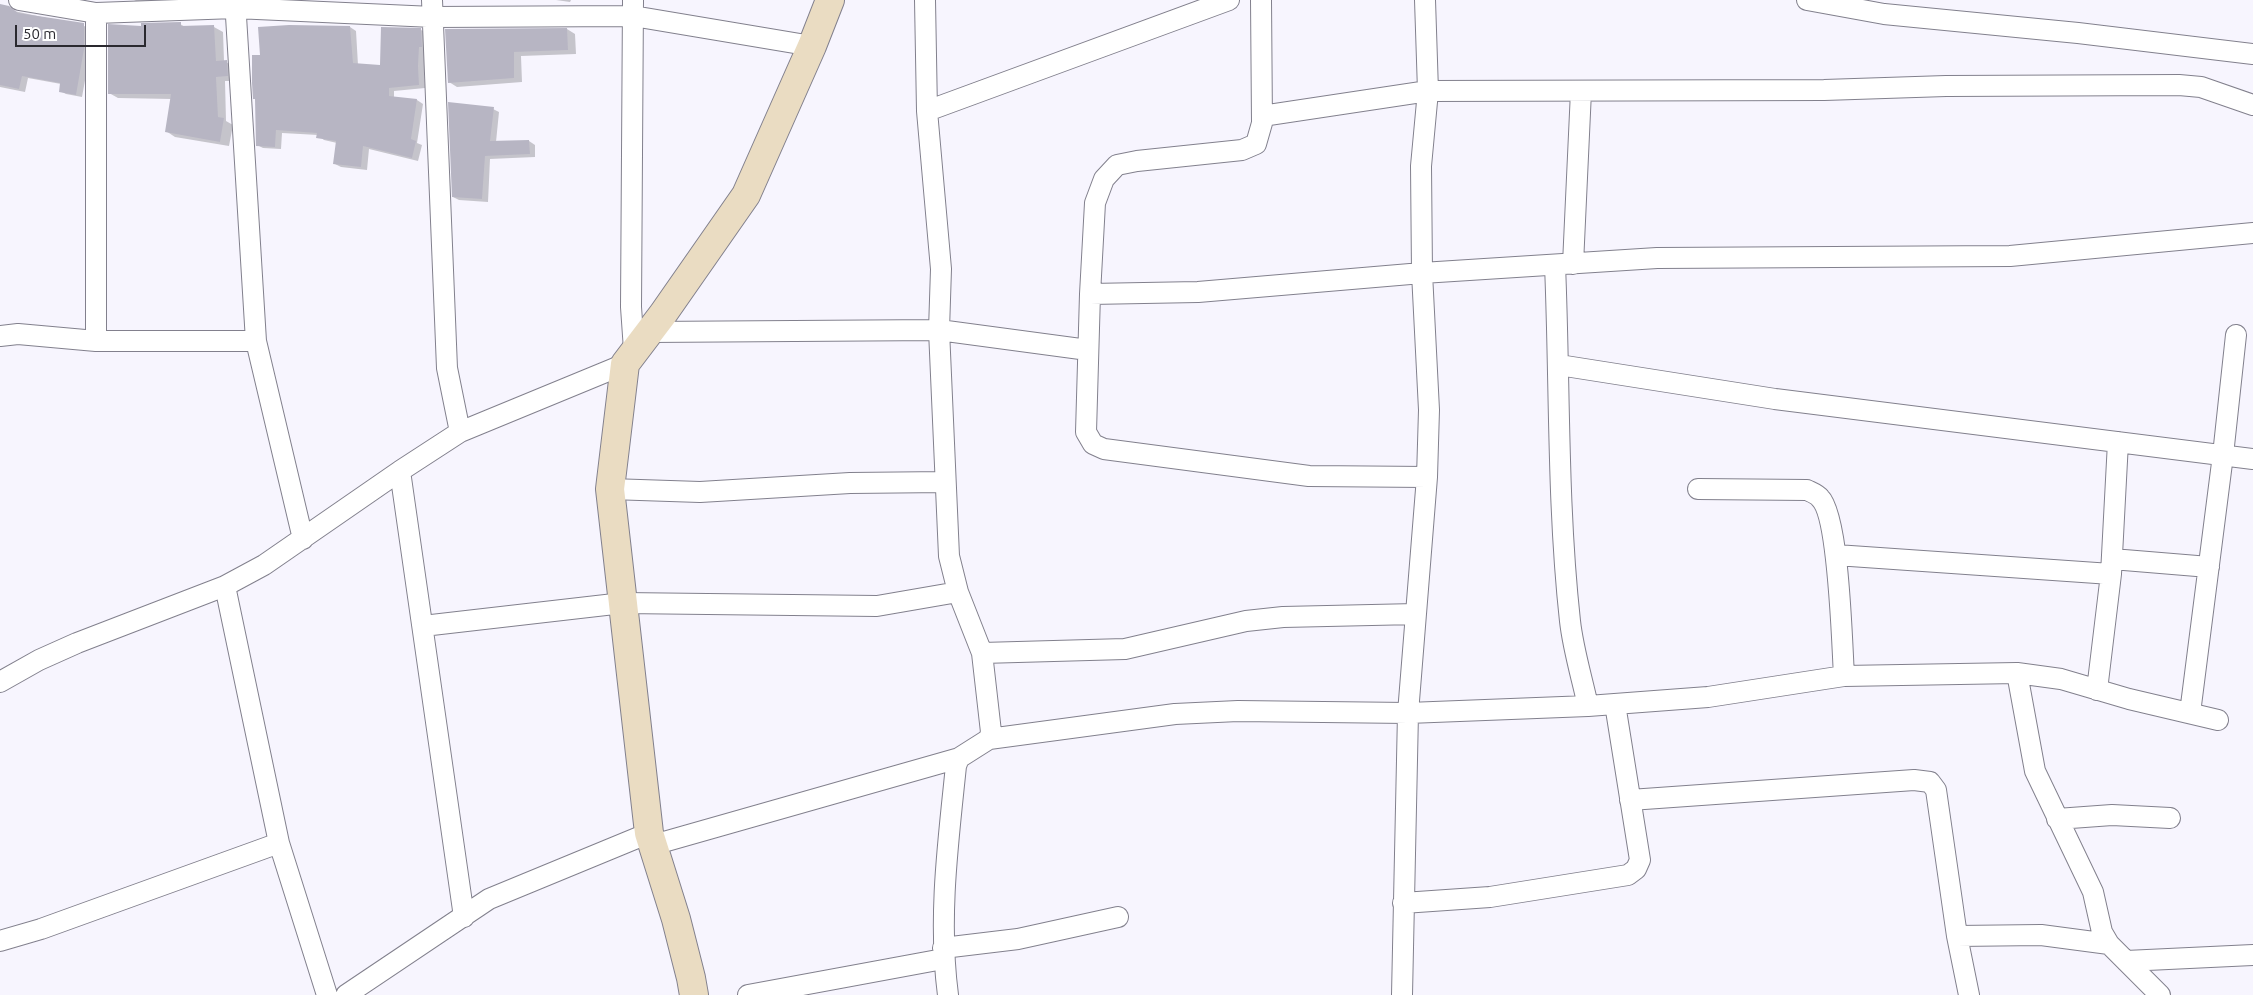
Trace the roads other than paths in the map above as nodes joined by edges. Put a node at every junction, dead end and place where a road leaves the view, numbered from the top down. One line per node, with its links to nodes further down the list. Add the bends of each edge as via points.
1 (19, 0): 12 (street)
2 (830, 0): 13 (street)
3 (925, 0): 18 (street)
4 (1229, 0): 18 (street)
5 (1261, 0): 19 (street)
6 (1425, 0): 15 (street)
7 (1807, 0): 14 (street, via 1884,14)
8 (235, 4): 9 (street); 10 (street); 28 (street)
9 (120, 6): 12 (street)
10 (432, 8): 11 (street); 32 (street, via 447,368)
11 (633, 8): 13 (street); 29 (street, via 631,307)
12 (96, 13): 27 (street)
13 (812, 46): 29 (street, via 746,195)
14 (2253, 54)
15 (1428, 91): 16 (street); 19 (street); 22 (street, via 1421,166)
16 (1581, 91): 17 (street, via 2179,86 2202,87); 21 (street)
17 (2253, 105)
18 (927, 111): 24 (street, via 941,269)
19 (1262, 116): 23 (street, via 1256,144 1242,150 1117,165 1104,179 1095,204)
20 (2253, 233): 21 (street, via 2010,256 1658,258)
21 (1564, 264): 22 (street); 31 (street)
22 (1422, 273): 23 (street, via 1198,292); 37 (street, via 1429,410)
23 (1090, 294): 30 (street)
24 (939, 330): 29 (street); 30 (street); 38 (street)
25 (2236, 335): 34 (street)
26 (0, 336): 27 (street, via 18,334)
27 (96, 341): 28 (street)
28 (256, 341): 41 (street)
29 (636, 349): 32 (street); 39 (street)
30 (1088, 350): 37 (street, via 1086,432 1093,444 1104,449 1310,476)
31 (1559, 365): 33 (street, via 1775,399); 56 (street, via 1561,513 1569,613)
32 (460, 432): 36 (street)
33 (2118, 442): 34 (street); 43 (street)
34 (2223, 455): 35 (street); 44 (street)
35 (2253, 459)
36 (400, 471): 41 (street); 49 (street)
37 (1427, 477): 48 (street)
38 (946, 482): 39 (street, via 850,483 700,492); 46 (street, via 949,556)
39 (610, 489): 47 (street)
40 (1698, 489): 42 (street, via 1807,490 1821,498 1827,510)
41 (304, 539): 45 (street)
42 (1836, 555): 43 (street); 52 (street)
43 (2112, 566): 44 (street); 54 (street)
44 (2209, 566): 58 (street)
45 (225, 586): 53 (street, via 77,643); 66 (street)
46 (958, 592): 47 (street, via 876,606); 50 (street)
47 (623, 603): 49 (street); 65 (street)
48 (1416, 614): 50 (street, via 1283,617 1246,621 1125,648); 57 (street)
49 (423, 626): 68 (street)
50 (982, 653): 60 (street, via 991,732)
51 (2017, 674): 52 (street); 54 (street, via 2060,679); 64 (street, via 2035,771)
52 (1844, 676): 55 (street, via 1708,698)
53 (0, 682)
54 (2097, 690): 58 (street)
55 (1615, 704): 56 (street); 62 (street)
56 (1588, 706): 57 (street)
57 (1408, 713): 60 (street, via 1238,711 1176,714); 67 (street)
58 (2190, 714): 59 (street)
59 (2218, 720)
60 (989, 739): 61 (street)
61 (960, 758): 65 (street); 73 (street, via 956,766 948,850)
62 (1630, 800): 67 (street, via 1640,860 1628,875 1490,897); 70 (street, via 1914,780 1930,782 1936,790)
63 (2170, 818): 64 (street, via 2112,815)
64 (2057, 819): 72 (street, via 2094,892 2102,932)
65 (651, 839): 68 (street, via 489,899); 78 (street, via 676,919)
66 (279, 844): 71 (street, via 41,930); 76 (street)
67 (1403, 903): 81 (street)
68 (464, 917): 77 (street)
69 (1118, 917): 73 (street)
70 (1957, 936): 72 (street, via 2042,935); 82 (street)
71 (0, 941)
72 (2109, 944): 75 (street)
73 (943, 953): 79 (street); 80 (street)
74 (2253, 954): 75 (street)
75 (2126, 961): 83 (street)
76 (326, 995)
77 (346, 995)
78 (694, 995)
79 (748, 995)
80 (948, 995)
81 (1402, 995)
82 (1969, 995)
83 (2160, 995)

